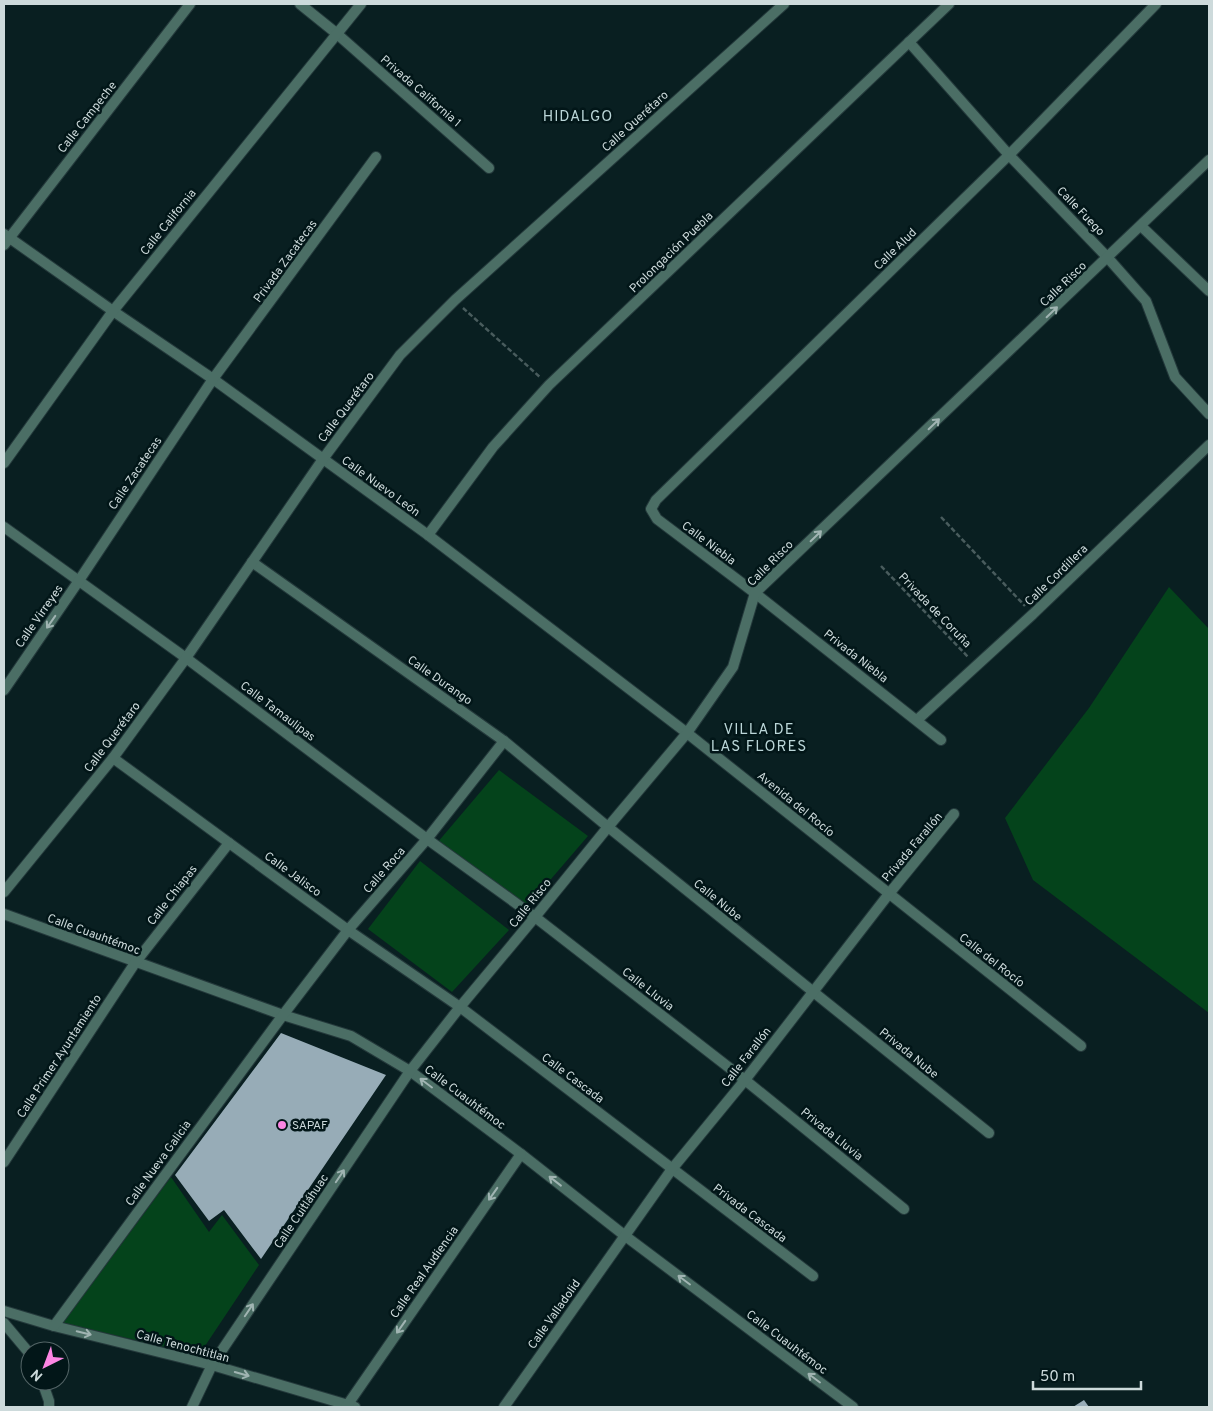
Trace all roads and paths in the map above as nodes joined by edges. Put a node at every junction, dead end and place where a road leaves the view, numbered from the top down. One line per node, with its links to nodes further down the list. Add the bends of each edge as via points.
1 (190, 4): 14 (street, Calle Campeche)
2 (300, 4): 7 (street, Privada California 1)
3 (362, 4): 7 (street, Calle California)
4 (784, 4): 17 (street, Calle Querétaro)
5 (949, 4): 8 (street, Prolongación Puebla)
6 (1156, 4): 9 (street, Calle Alud)
7 (336, 33): 12 (street, Privada California 1); 18 (street, Calle California)
8 (909, 42): 9 (street, Calle Fuego); 20 (street, Prolongación Puebla)
9 (1009, 155): 15 (street, Calle Fuego); 25 (street, Calle Alud, via 656,500)
10 (376, 157): 19 (street, Privada Zacatecas)
11 (1209, 160): 13 (street, Calle Risco)
12 (489, 168)
13 (1141, 226): 15 (street, Calle Risco); 16 (street)
14 (5, 239): 18 (street, Calle Nuevo León)
15 (1108, 258): 21 (street, Calle Fuego, via 1146,301 1175,377); 32 (street, Calle Risco, one-way to 15)
16 (1209, 291)
17 (454, 300): 20 (path); 23 (street, Calle Querétaro, via 400,355)
18 (113, 311): 19 (street, Calle Nuevo León); 24 (street, Calle California)
19 (213, 379): 23 (street, Calle Nuevo León); 31 (street, Calle Zacatecas)
20 (549, 385): 28 (street, Prolongación Puebla, via 493,447)
21 (1209, 414)
22 (1209, 445): 33 (street, Calle Cordillera)
23 (323, 459): 28 (street, Calle Nuevo León); 29 (street, Calle Querétaro)
24 (4, 464)
25 (651, 509): 32 (street, Calle Niebla, via 657,519)
26 (941, 517): 33 (path)
27 (4, 527): 31 (street, Calle Tamaulipas)
28 (428, 535): 38 (street, Calle Nuevo León)
29 (252, 562): 34 (street, Calle Querétaro); 40 (street, Calle Durango)
30 (881, 566): 35 (path, Privada de Coruña)
31 (78, 582): 34 (street, Calle Tamaulipas); 36 (street, Calle Virreyes, one-way to 36)
32 (756, 593): 37 (street, Privada Niebla); 38 (street, Calle Risco, via 733,667)
33 (1033, 614): 35 (street, Calle Cordillera)
34 (186, 658): 41 (street, Calle Querétaro); 44 (street, Calle Tamaulipas)
35 (977, 666): 37 (street, Calle Cordillera)
36 (4, 690)
37 (917, 720): 39 (street, Privada Niebla)
38 (687, 734): 43 (street, Calle Risco); 47 (street, Avenida del Rocío)
39 (941, 740)
40 (504, 741): 43 (street, Calle Durango); 44 (street, Calle Roca)
41 (114, 758): 45 (street, Calle Jalisco); 46 (street, Calle Querétaro)
42 (954, 814): 47 (street, Privada Farallón)
43 (608, 827): 49 (street, Calle Risco); 52 (street, Calle Nube)
44 (427, 839): 49 (street, Calle Tamaulipas); 50 (street, Calle Roca)
45 (229, 844): 50 (street, Calle Jalisco); 51 (street, Calle Chiapas)
46 (4, 892)
47 (888, 895): 52 (street, Calle Farallón); 55 (street, Calle del Rocío)
48 (4, 914): 51 (street, Calle Cuauhtémoc)
49 (535, 917): 53 (street, Calle Risco); 57 (street, Calle Lluvia)
50 (348, 930): 53 (street, Calle Jalisco); 54 (street, Calle Roca)
51 (135, 963): 54 (street, Calle Cuauhtémoc); 60 (street, Calle Primer Ayuntamiento)
52 (813, 992): 57 (street, Calle Farallón); 58 (street, Privada Nube)
53 (460, 1007): 56 (street, Calle Risco); 61 (street, Calle Cascada)
54 (283, 1015): 56 (street, Calle Cuauhtémoc, via 351,1036); 67 (street, Calle Nueva Galicia)
55 (1081, 1046)
56 (410, 1071): 59 (street, Calle Cuauhtémoc, one-way to 56); 69 (street, Calle Cuitláhuac, one-way to 56)
57 (745, 1080): 61 (street, Calle Farallón); 62 (street, Privada Lluvia)
58 (989, 1133)
59 (521, 1154): 63 (street, Calle Cuauhtémoc, one-way to 59); 73 (street, Calle Real Audiencia, one-way to 73)
60 (4, 1162)
61 (672, 1169): 63 (street, Calle Farallón); 64 (street, Privada Cascada)
62 (904, 1208)
63 (624, 1235): 74 (street, Calle Valladolid); 75 (street, Calle Cuauhtémoc, one-way to 63)
64 (813, 1276)
65 (4, 1311): 67 (street, Calle Tenochtitlan)
66 (4, 1323): 68 (street)
67 (54, 1326): 69 (street, Calle Tenochtitlan, one-way to 69)
68 (20, 1342)
69 (212, 1365): 72 (street, Calle Cuitláhuac); 73 (street, Calle Tenochtitlan, one-way to 73)
70 (46, 1391): 71 (street)
71 (49, 1407)
72 (192, 1407)
73 (349, 1407)
74 (504, 1407)
75 (853, 1407)

